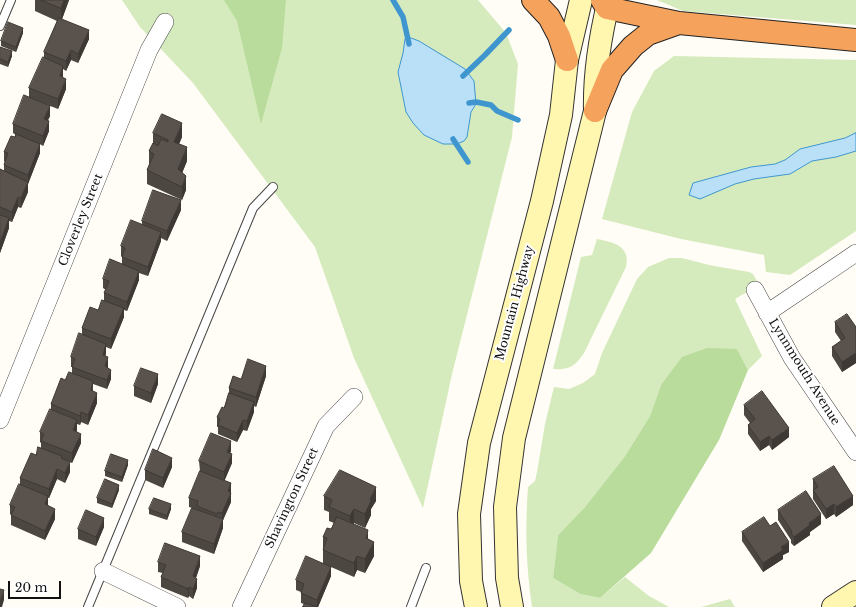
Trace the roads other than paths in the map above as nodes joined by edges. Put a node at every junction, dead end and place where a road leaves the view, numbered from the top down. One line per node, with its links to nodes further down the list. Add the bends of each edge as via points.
1 (11, 0): 7 (lane)
2 (533, 0): 9 (highway, via 550,17)
3 (581, 0): 9 (main road, Mountain Highway)
4 (606, 3): 6 (highway); 10 (main road, via 594,83)
5 (165, 22): 16 (street, Cloverley Street, via 149,50)
6 (679, 23): 8 (highway); 10 (highway, via 648,34 632,46 612,70)
7 (0, 26)
8 (856, 40)
9 (567, 60): 25 (main road, Mountain Highway, via 561,115 542,201 479,443 469,514 471,581)
10 (594, 111): 26 (main road, via 514,438 505,507 507,578)
11 (273, 187): 19 (lane, via 253,208)
12 (856, 253): 14 (street)
13 (755, 290): 14 (street, Lynnmouth Avenue)
14 (767, 313): 17 (street, Lynnmouth Avenue, via 792,358)
15 (354, 397): 23 (street, Shavington Street, via 326,426)
16 (0, 420)
17 (856, 452)
18 (426, 568): 24 (lane)
19 (103, 571): 21 (lane); 22 (street)
20 (856, 592): 27 (main road)
21 (88, 607)
22 (177, 607)
23 (241, 607)
24 (411, 607)
25 (476, 607)
26 (512, 607)
27 (833, 607)

